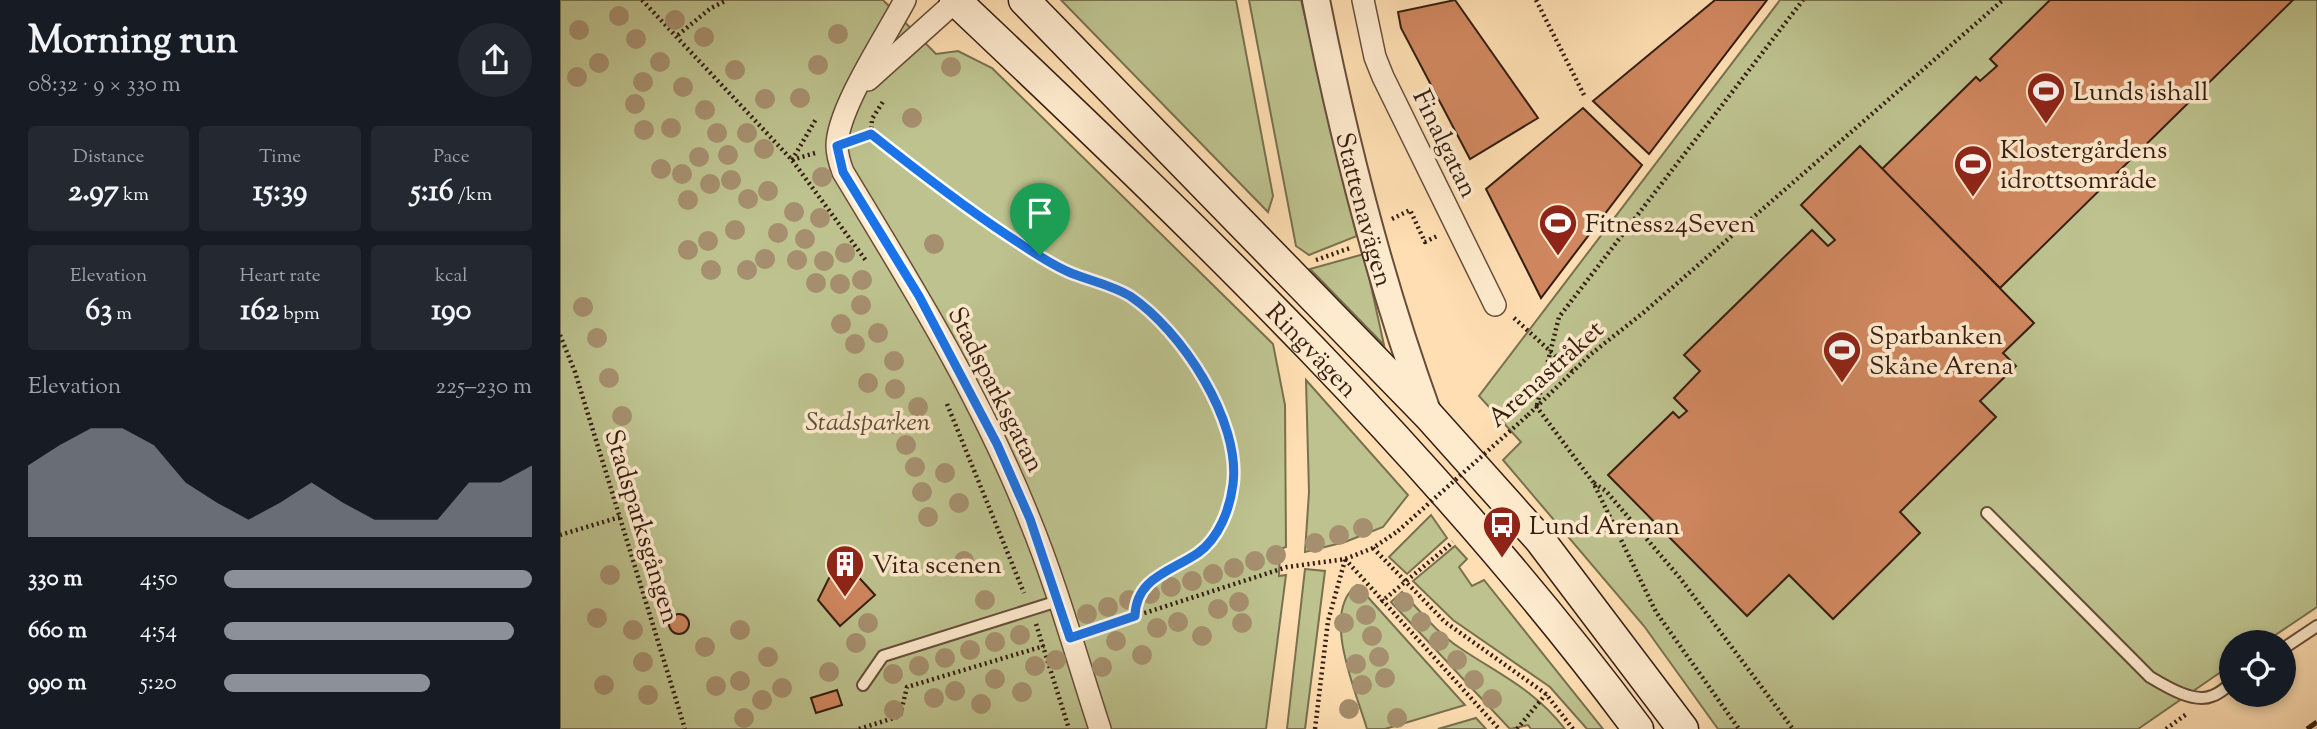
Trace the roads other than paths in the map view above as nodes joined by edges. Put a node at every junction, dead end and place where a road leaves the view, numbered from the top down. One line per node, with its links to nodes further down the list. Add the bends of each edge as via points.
1 (905, 0): 6 (street)
2 (956, 0): 6 (street); 16 (main road, Ringvägen, via 1182,217 1423,467)
3 (1024, 0): 8 (main road, Ringvägen)
4 (1316, 0): 8 (street, Stattenavägen, via 1337,106 1372,241)
5 (1363, 0): 7 (street, Finalgatan, via 1383,77)
6 (858, 88): 10 (street, Stadsparksgatan, via 837,146 843,172 919,296 997,444 1030,519)
7 (1496, 305)
8 (1429, 416): 17 (main road, Ringvägen, via 1541,540)
9 (1987, 513): 14 (lane, via 2150,677 2196,697 2211,698)
10 (1058, 601): 13 (lane, via 883,656); 15 (street, Stadsparksgatan)
11 (2317, 626): 12 (lane)
12 (2296, 640)
13 (863, 685)
14 (2219, 692)
15 (1100, 729)
16 (1638, 729)
17 (1683, 729)

